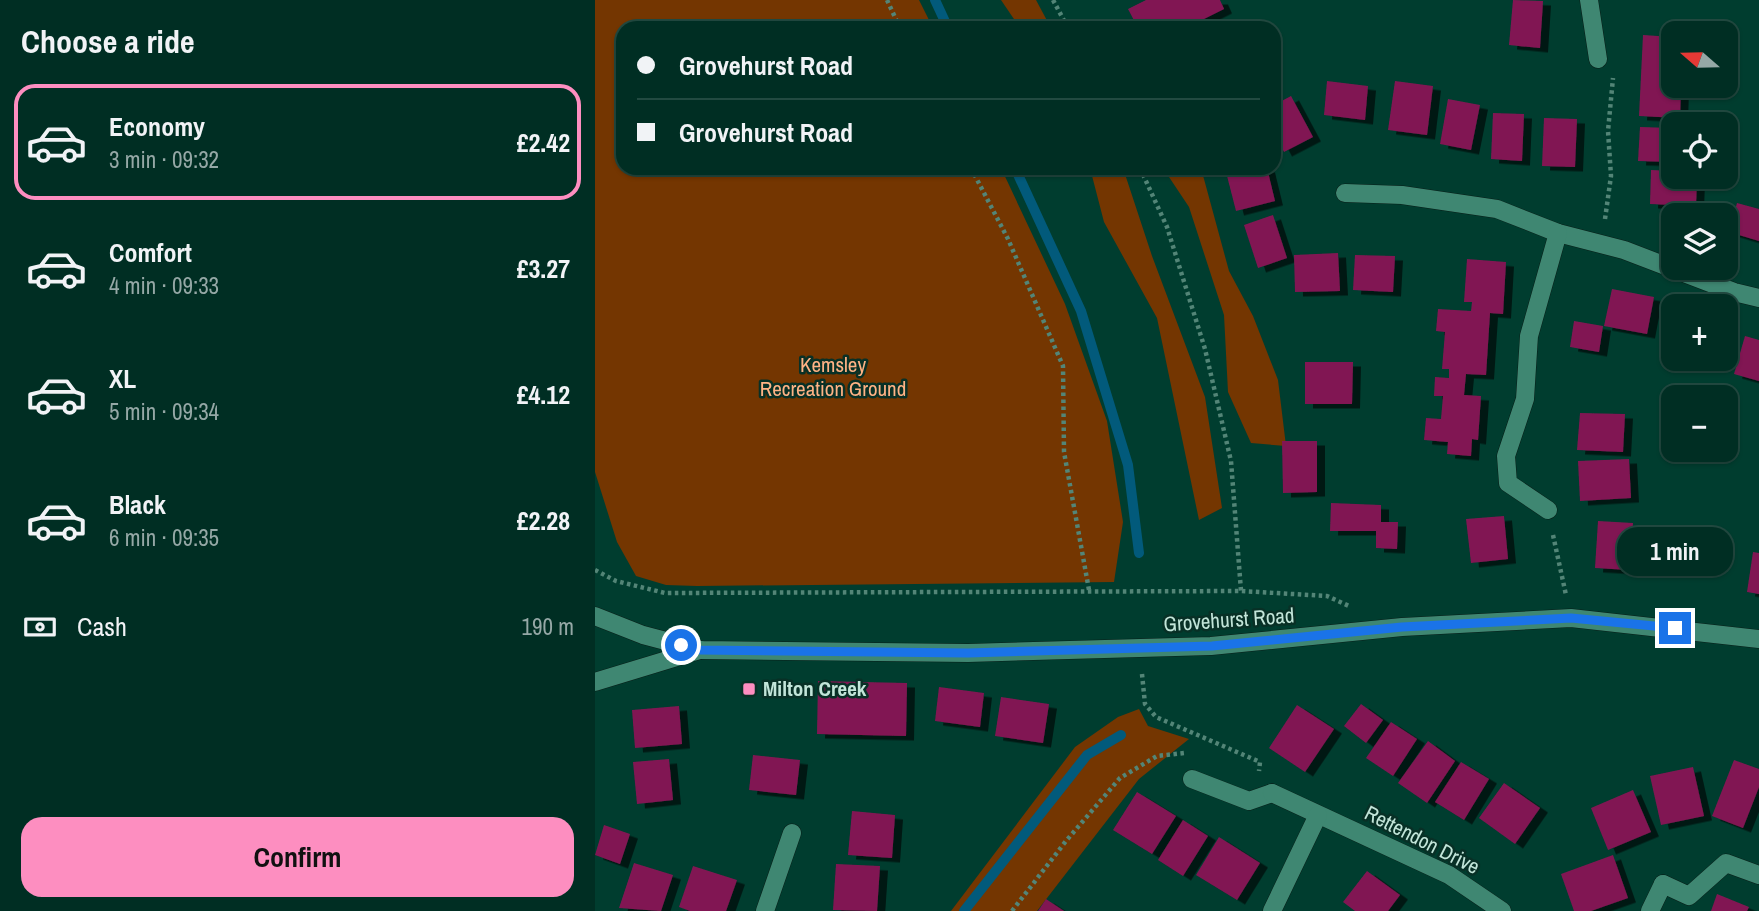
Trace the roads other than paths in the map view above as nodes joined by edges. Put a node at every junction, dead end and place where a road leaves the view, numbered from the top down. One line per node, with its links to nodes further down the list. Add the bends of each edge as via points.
1 (1589, 0): 2 (street)
2 (1598, 59)
3 (1345, 193): 4 (street, via 1402,195 1497,209)
4 (1558, 233): 5 (street, via 1599,241); 6 (street, via 1529,336 1525,399 1506,456 1508,483)
5 (1759, 298)
6 (1548, 510)
7 (595, 616): 9 (street, Grovehurst Road)
8 (1759, 639): 9 (street, Grovehurst Road, via 1571,618 1212,646 968,653)
9 (700, 650): 10 (street, Grovehurst Road)
10 (595, 681)
11 (1192, 779): 12 (street, Rettendon Drive, via 1249,801 1272,793)
12 (1318, 815): 16 (street); 17 (street, Rettendon Drive, via 1449,875)
13 (792, 833): 15 (street)
14 (1759, 875): 18 (street, via 1726,863 1689,895 1663,884)
15 (765, 911)
16 (1272, 911)
17 (1502, 911)
18 (1650, 911)

